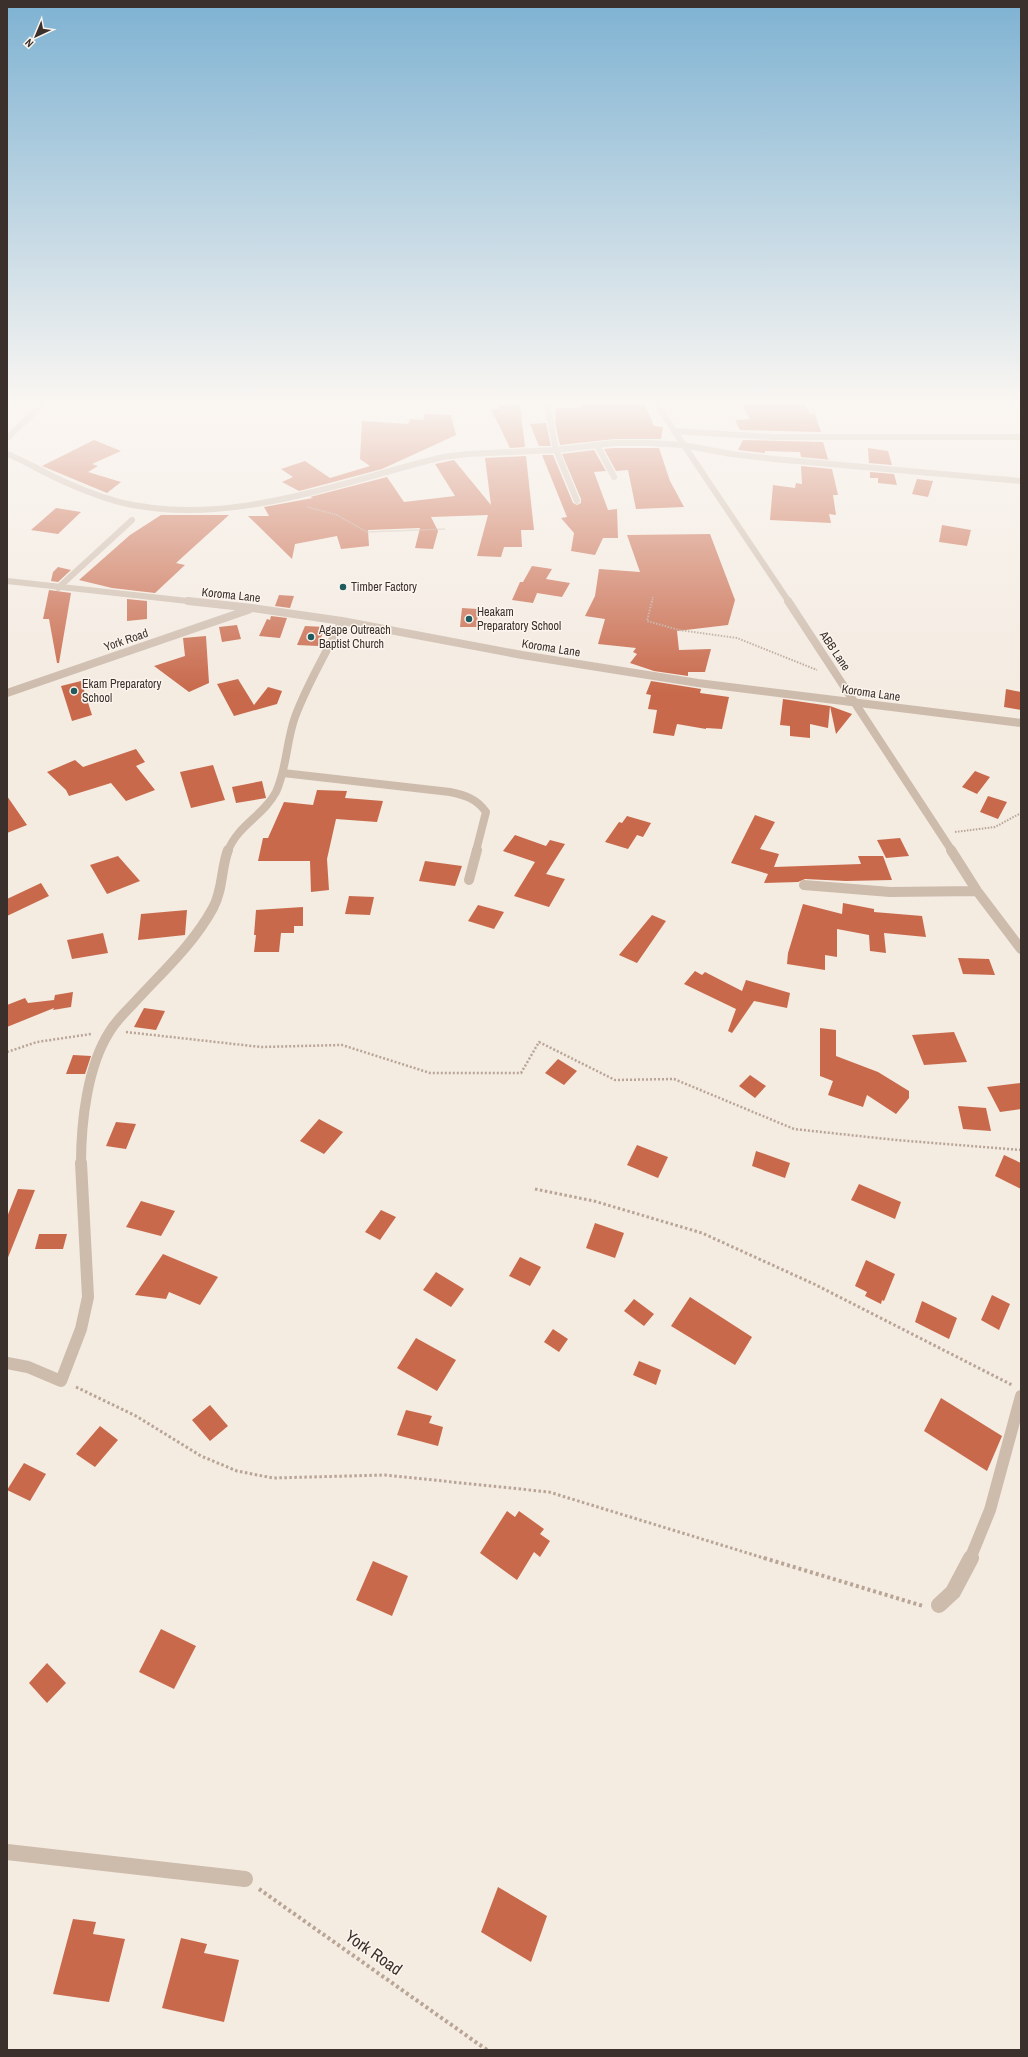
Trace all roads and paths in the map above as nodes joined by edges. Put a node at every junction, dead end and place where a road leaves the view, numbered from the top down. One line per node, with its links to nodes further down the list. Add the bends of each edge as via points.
1 (117, 501): 2 (street, via 161,509 198,510)
2 (256, 501)
3 (292, 501): 6 (path, via 337,515 367,532)
4 (721, 501): 12 (street, ABB Lane)
5 (132, 520): 8 (street)
6 (445, 529)
7 (7, 581): 8 (street, Koroma Lane)
8 (58, 588): 10 (street, Koroma Lane)
9 (653, 597): 12 (path, via 647,621 679,630 738,638)
10 (252, 608): 11 (street, Koroma Lane); 13 (street, York Road)
11 (342, 621): 14 (street, Koroma Lane, via 515,654 698,683); 16 (street, via 307,688 295,718)
12 (839, 679): 14 (street, ABB Lane)
13 (7, 693)
14 (853, 701): 15 (street, Koroma Lane); 18 (street, ABB Lane)
15 (1021, 723)
16 (283, 773): 19 (street, via 468,796 480,803 486,812); 23 (street, via 267,805 237,835 230,846 223,863 214,906 204,923)
17 (1021, 813): 18 (path, via 995,827)
18 (942, 833): 21 (street, ABB Lane)
19 (469, 880)
20 (804, 885): 21 (street, via 872,892)
21 (977, 891): 22 (street, ABB Lane)
22 (1021, 950)
23 (110, 1031): 24 (path, via 37,1042); 25 (path, via 261,1047 342,1045 430,1073 521,1073 540,1042 615,1080 674,1079 794,1129); 28 (street, via 90,1085 82,1132 80,1192 88,1297 83,1321)
24 (7, 1052)
25 (1021, 1150)
26 (535, 1189): 29 (path, via 594,1201 702,1233 814,1284)
27 (7, 1363): 28 (street, via 28,1367)
28 (61, 1381): 30 (path, via 136,1416 201,1456 237,1471 273,1478 385,1475 549,1492 917,1605)
29 (1018, 1391): 30 (street, via 990,1510 974,1552 953,1592)
30 (939, 1605)
31 (7, 1852): 32 (street)
32 (245, 1879): 33 (path, York Road)
33 (487, 2050)

